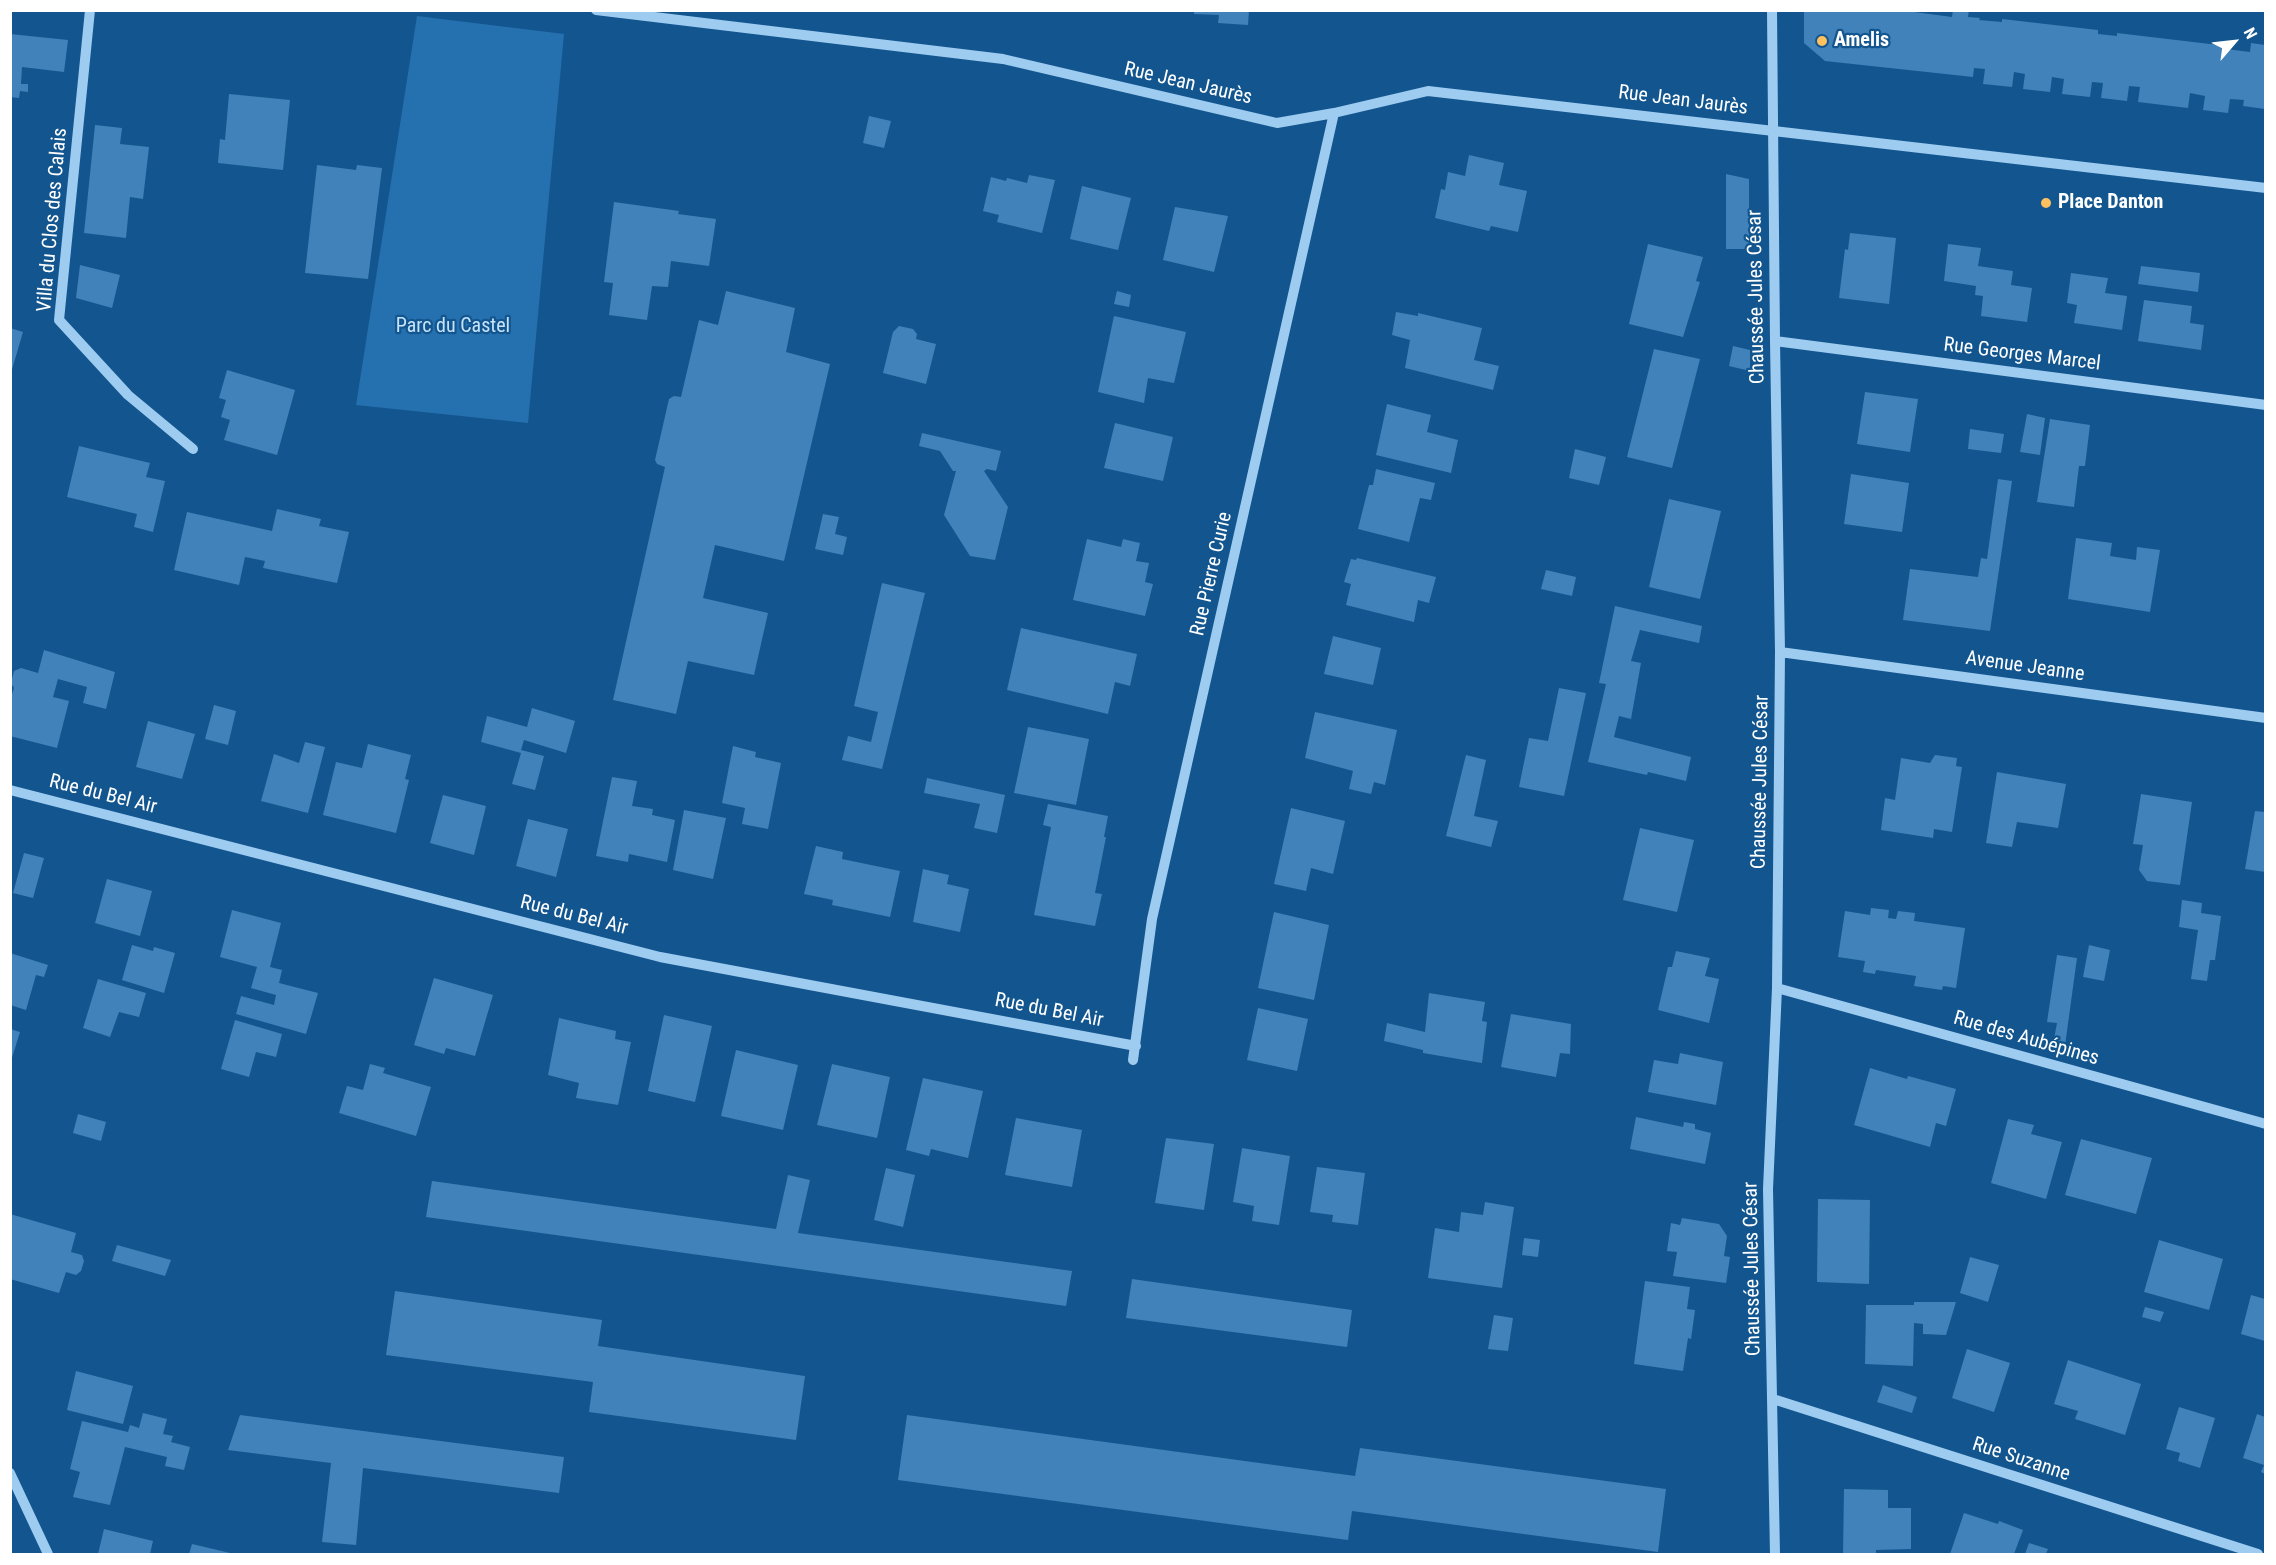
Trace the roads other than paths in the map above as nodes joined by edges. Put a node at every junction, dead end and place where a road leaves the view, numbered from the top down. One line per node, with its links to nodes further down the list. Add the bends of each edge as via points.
1 (90, 10): 9 (street, Villa du Clos des Calais, via 59,320 128,395)
2 (596, 10): 4 (street, Rue Jean Jaurès, via 1003,59 1277,123)
3 (1772, 10): 5 (street, Chaussée Jules César)
4 (1334, 113): 5 (street, Rue Jean Jaurès, via 1428,91); 14 (street, Rue Pierre Curie, via 1152,919)
5 (1772, 129): 6 (street); 7 (street, Chaussée Jules César)
6 (2265, 188)
7 (1775, 341): 8 (street, Rue Georges Marcel); 10 (street, Chaussée Jules César)
8 (2265, 405)
9 (193, 450)
10 (1780, 652): 11 (street, Avenue Jeanne); 13 (street, Chaussée Jules César)
11 (2265, 718)
12 (10, 790): 14 (street, Rue du Bel Air, via 660,957)
13 (1777, 988): 16 (street, Rue des Aubépines); 17 (street, Chaussée Jules César, via 1768,1189)
14 (1136, 1046): 15 (street, Rue Pierre Curie)
15 (1133, 1060)
16 (2265, 1124)
17 (1773, 1399): 20 (street, Chaussée Jules César); 21 (street, Rue Suzanne)
18 (10, 1473): 19 (street)
19 (48, 1554)
20 (1775, 1554)
21 (2258, 1554)

